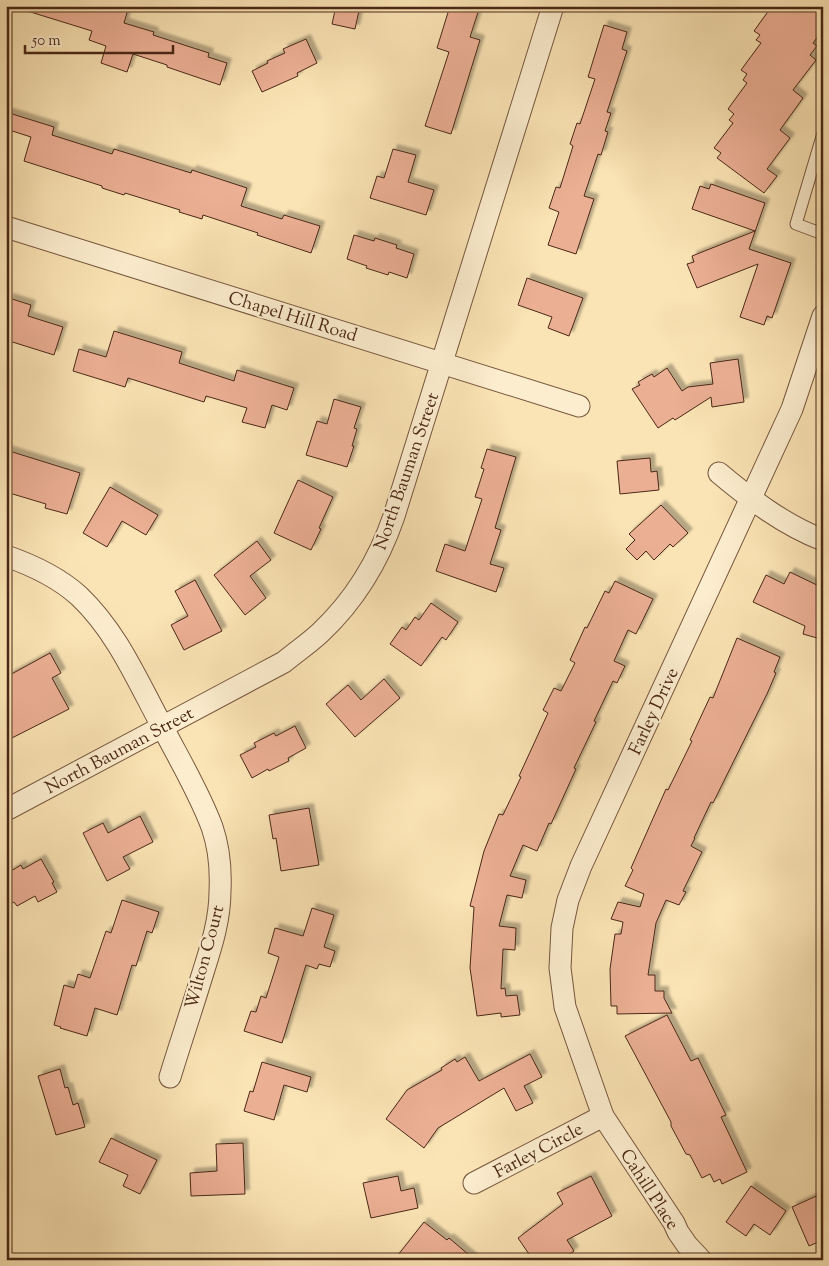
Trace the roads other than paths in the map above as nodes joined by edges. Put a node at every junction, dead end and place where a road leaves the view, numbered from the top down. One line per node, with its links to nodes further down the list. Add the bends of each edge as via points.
1 (553, 6): 6 (street, North Bauman Street)
2 (823, 132): 4 (lane, via 796,224)
3 (6, 227): 6 (street, Chapel Hill Road)
4 (823, 234)
5 (823, 316): 9 (street, Farley Drive, via 792,409)
6 (442, 362): 7 (street, Chapel Hill Road); 12 (street, North Bauman Street, via 391,525 372,566 351,598 320,633 284,662)
7 (579, 406)
8 (719, 473): 9 (street)
9 (751, 500): 10 (street); 15 (street, Farley Drive, via 581,866 566,908 560,948 564,1007)
10 (823, 540)
11 (6, 556): 12 (street, Wilton Court, via 39,569 63,584 104,624 120,647)
12 (162, 727): 13 (street, North Bauman Street); 14 (street, Wilton Court, via 212,828 220,891 214,936)
13 (6, 810)
14 (170, 1077)
15 (603, 1116): 16 (street, Farley Circle); 17 (street, Cahill Place, via 678,1232)
16 (474, 1183)
17 (701, 1260)

